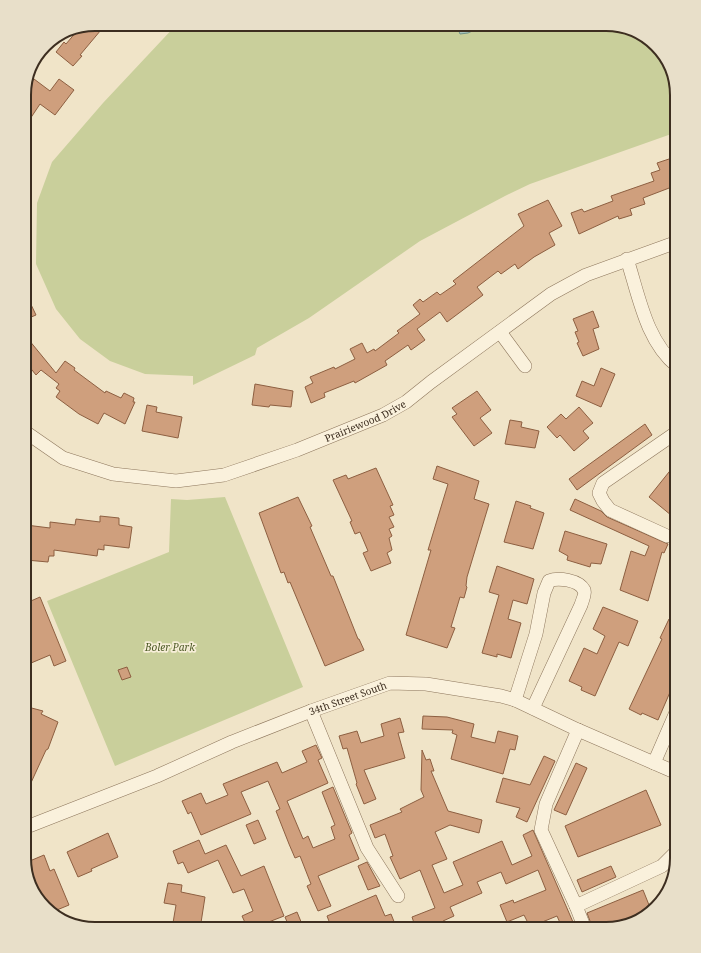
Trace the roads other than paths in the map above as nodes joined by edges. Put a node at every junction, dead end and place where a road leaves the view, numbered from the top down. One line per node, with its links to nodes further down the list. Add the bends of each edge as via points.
1 (670, 244): 2 (street, Prairiewood Drive)
2 (627, 259): 3 (street, Prairiewood Drive, via 586,275 550,294); 4 (street, via 653,337)
3 (500, 332): 5 (street); 6 (street, Prairiewood Drive, via 406,402 383,414 297,450 224,475 176,481 113,474 63,458)
4 (670, 360)
5 (525, 366)
6 (31, 437)
7 (670, 437): 8 (street, via 603,483 600,493 610,510)
8 (667, 536)
9 (515, 700): 10 (street, 34th Street South); 10 (street, via 536,634 549,580 555,578 576,584 585,592 581,605); 11 (street, 34th Street South, via 426,684 390,683)
10 (533, 708): 13 (street, 34th Street South)
11 (311, 711): 16 (street, 34th Street South); 18 (street, via 367,848)
12 (670, 726): 14 (street)
13 (578, 730): 14 (street, 34th Street South); 19 (street, via 546,804 541,830)
14 (654, 763): 15 (street, 34th Street South)
15 (670, 770)
16 (31, 825)
17 (670, 858): 19 (street, via 662,866)
18 (398, 896)
19 (576, 906): 20 (street)
20 (582, 922)

